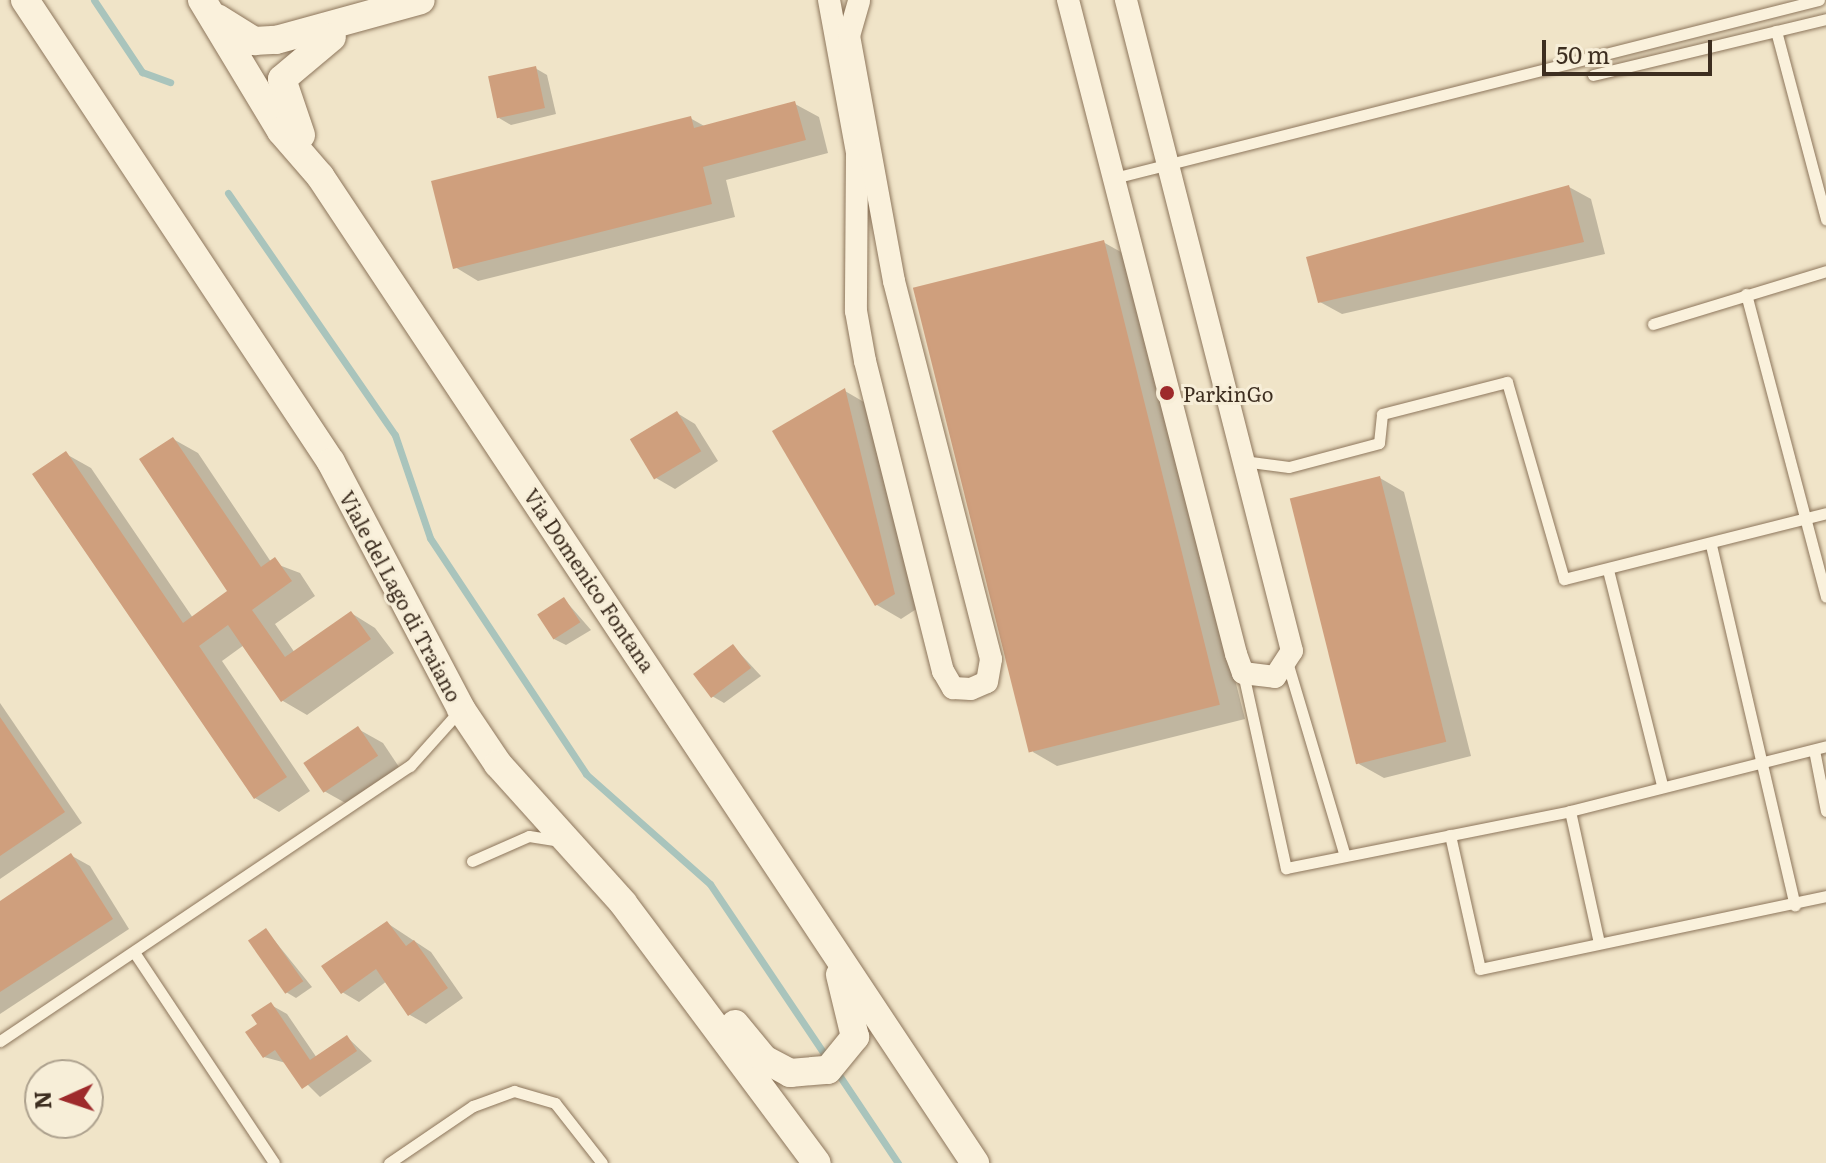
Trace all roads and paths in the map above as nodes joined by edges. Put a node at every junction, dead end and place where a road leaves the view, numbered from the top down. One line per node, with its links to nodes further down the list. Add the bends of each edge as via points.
1 (25, 0): 28 (street, Viale del Lago di Traiano, via 331,462)
2 (421, 0): 10 (street)
3 (829, 0): 4 (street, via 857,153 856,311 865,361 943,671 953,688 971,689 987,682 991,659 894,281 849,36)
4 (859, 0)
5 (1068, 0): 15 (street)
6 (1126, 0): 13 (street)
7 (1819, 0): 13 (lane, via 1412,98 1270,144)
8 (205, 5): 10 (street, via 254,41); 14 (street, Via Domenico Fontana, via 281,131)
9 (1826, 19): 11 (lane)
10 (361, 20): 14 (street, via 303,55 282,79)
11 (1776, 31): 12 (lane); 16 (lane)
12 (1593, 75)
13 (1168, 166): 15 (lane); 20 (street)
14 (320, 176): 38 (street, Via Domenico Fontana)
15 (1114, 178): 27 (street)
16 (1826, 219)
17 (1826, 271): 18 (lane)
18 (1746, 294): 19 (lane); 22 (lane)
19 (1653, 324)
20 (1243, 461): 24 (lane, via 1289,467 1379,443 1382,414 1507,382 1564,579); 26 (street, via 1292,651)
21 (1826, 513): 22 (lane)
22 (1806, 518): 23 (lane); 25 (lane)
23 (1711, 545): 24 (lane); 30 (lane)
24 (1608, 570): 31 (lane)
25 (1826, 597)
26 (1288, 665): 27 (street, via 1275,677); 36 (lane)
27 (1243, 673): 36 (lane, via 1286,868)
28 (461, 709): 35 (street, Viale del Lago di Traiano); 43 (lane, via 410,766)
29 (1820, 748): 30 (lane); 33 (lane)
30 (1758, 760): 31 (lane); 41 (lane)
31 (1662, 785): 32 (lane)
32 (1570, 811): 34 (lane); 42 (lane)
33 (1826, 811)
34 (1450, 835): 36 (lane); 42 (lane, via 1480,969)
35 (569, 842): 37 (lane, via 529,836); 40 (street, Viale del Lago di Traiano)
36 (1345, 856)
37 (472, 861)
38 (795, 889): 40 (street, via 847,989 855,1037 841,1060 814,1076 764,1059); 49 (street, Via Domenico Fontana)
39 (1826, 896): 41 (lane)
40 (623, 903): 48 (street, Viale del Lago di Traiano)
41 (1795, 905): 42 (lane)
42 (1599, 943)
43 (134, 952): 44 (lane); 45 (lane)
44 (0, 1041)
45 (274, 1163)
46 (389, 1163): 47 (lane, via 473,1106 514,1091 555,1103)
47 (602, 1163)
48 (817, 1163)
49 (975, 1163)

